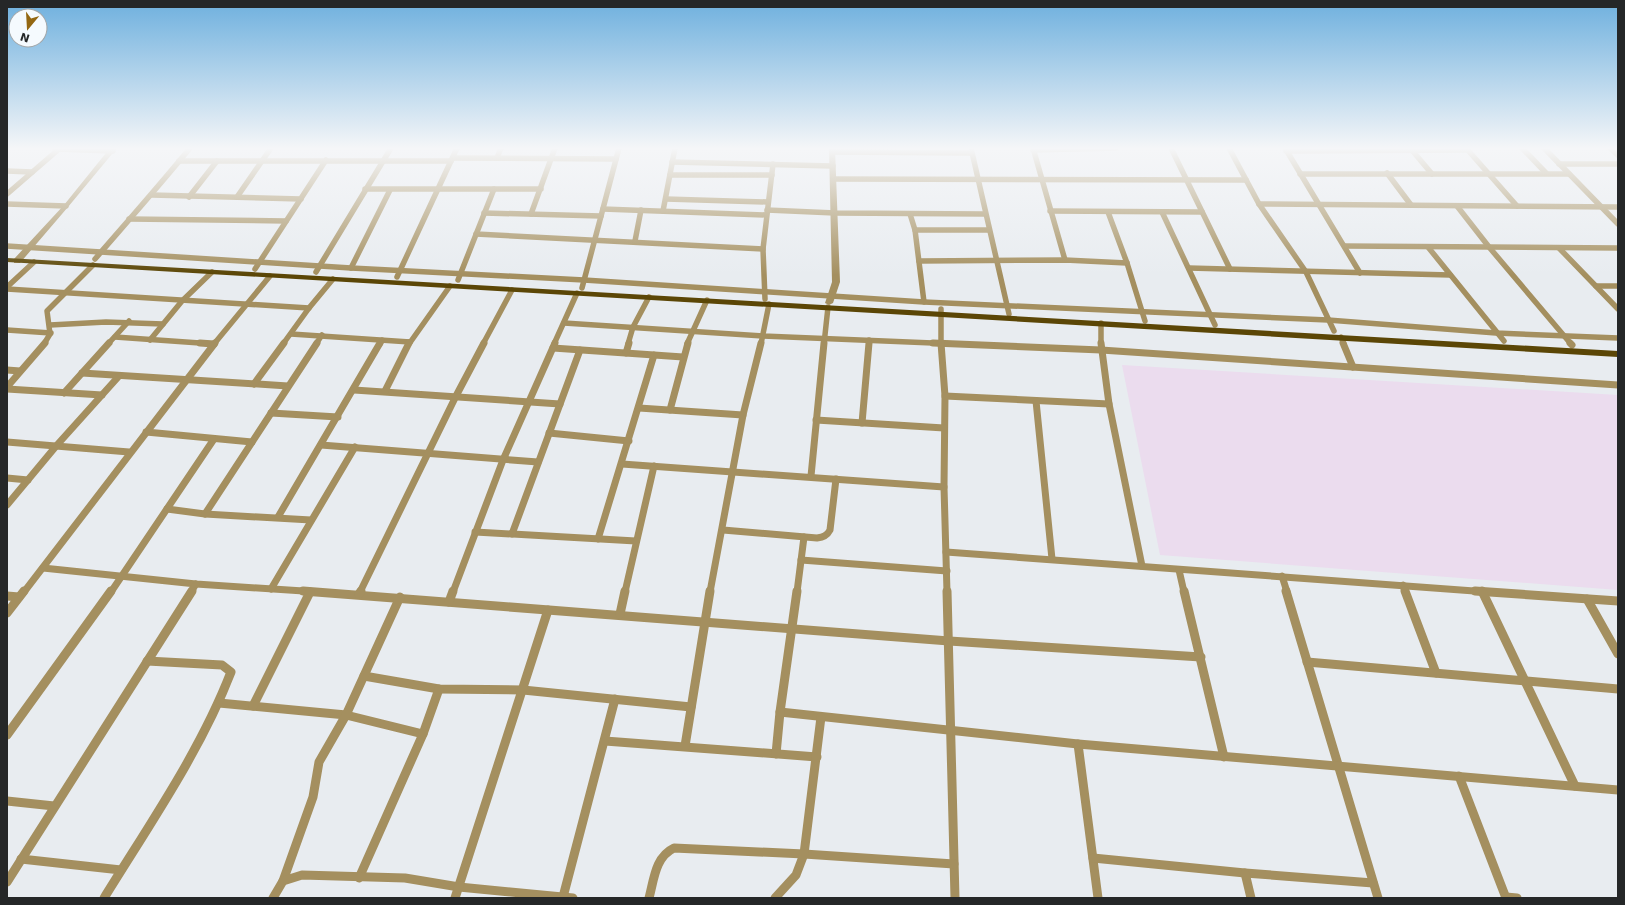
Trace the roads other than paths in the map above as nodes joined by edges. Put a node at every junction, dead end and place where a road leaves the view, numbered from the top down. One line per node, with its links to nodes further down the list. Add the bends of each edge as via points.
1 (79, 190): 34 (street)
2 (156, 190): 23 (street)
3 (194, 190): 24 (street)
4 (242, 190): 25 (street)
5 (306, 190): 26 (street)
6 (364, 190): 83 (street)
7 (390, 190): 81 (street)
8 (436, 190): 87 (street)
9 (493, 190): 46 (street)
10 (541, 190): 50 (street)
11 (608, 190): 39 (street)
12 (667, 190): 27 (street)
13 (770, 190): 29 (street)
14 (834, 190): 49 (street)
15 (979, 190): 52 (street)
16 (1045, 190): 42 (street)
17 (1191, 190): 45 (street)
18 (1252, 190): 31 (street)
19 (1310, 190): 32 (street)
20 (1400, 190): 33 (street)
21 (1503, 190): 36 (street)
22 (1585, 190): 37 (street)
23 (152, 195): 24 (street); 54 (street)
24 (189, 196): 25 (street)
25 (237, 197): 26 (street)
26 (301, 198): 55 (street)
27 (666, 199): 28 (street); 41 (street)
28 (706, 200): 29 (street); 47 (street)
29 (768, 202): 48 (street)
30 (7, 204): 34 (street)
31 (1259, 204): 32 (street); 86 (street)
32 (1320, 205): 33 (street); 63 (street)
33 (1411, 205): 35 (street)
34 (66, 206): 64 (street)
35 (1457, 206): 36 (street); 66 (street)
36 (1517, 206): 37 (street)
37 (1601, 206): 38 (street); 56 (street)
38 (1618, 206)
39 (603, 209): 40 (street); 53 (street)
40 (641, 210): 41 (street); 61 (street)
41 (662, 211): 47 (street)
42 (1050, 211): 43 (street); 75 (street)
43 (1108, 212): 44 (street); 79 (street)
44 (1162, 212): 45 (street); 82 (street)
45 (1202, 212): 84 (street)
46 (484, 213): 50 (street); 59 (street)
47 (704, 213): 48 (street)
48 (767, 213): 49 (street); 69 (street)
49 (835, 213): 51 (street); 104 (street, via 836,282)
50 (531, 214): 53 (street)
51 (910, 214): 52 (street); 57 (street)
52 (985, 214): 58 (street)
53 (601, 216): 60 (street)
54 (129, 219): 55 (street); 70 (street)
55 (286, 221): 80 (street)
56 (1618, 224)
57 (915, 230): 58 (street); 74 (street)
58 (989, 230): 76 (street)
59 (476, 234): 60 (street); 91 (street)
60 (595, 240): 61 (street); 97 (street)
61 (635, 241): 69 (street)
62 (7, 246): 64 (street)
63 (1346, 246): 65 (street); 88 (street)
64 (31, 247): 70 (street); 72 (street)
65 (1428, 247): 66 (street); 89 (street)
66 (1489, 247): 67 (street); 130 (street)
67 (1559, 248): 68 (street); 94 (street)
68 (1618, 248)
69 (763, 249): 101 (street)
70 (103, 251): 78 (street); 80 (street)
71 (7, 254): 72 (main road)
72 (20, 258): 73 (main road); 77 (main road); 78 (main road)
73 (7, 260)
74 (919, 260): 76 (street); 105 (street)
75 (1065, 260): 76 (street); 79 (street)
76 (996, 261): 109 (street)
77 (34, 262): 78 (main road); 96 (street)
78 (94, 262): 80 (main road); 85 (main road); 99 (street)
79 (1127, 263): 110 (street)
80 (258, 266): 83 (main road)
81 (350, 268): 83 (street); 87 (street)
82 (1189, 268): 84 (street); 112 (street)
83 (318, 269): 87 (main road)
84 (1230, 269): 86 (street)
85 (212, 272): 90 (main road); 103 (street)
86 (1306, 272): 88 (street); 113 (street)
87 (399, 273): 91 (main road)
88 (1360, 273): 89 (street)
89 (1450, 275): 126 (street)
90 (270, 276): 92 (main road); 106 (street)
91 (460, 277): 97 (main road)
92 (333, 279): 93 (main road); 107 (street)
93 (450, 286): 98 (main road); 139 (street)
94 (1596, 286): 95 (street); 108 (street)
95 (1618, 286)
96 (7, 287): 99 (street)
97 (581, 287): 98 (main road); 100 (main road); 101 (main road); 116 (street)
98 (512, 290): 165 (street)
99 (66, 292): 103 (street); 117 (street, via 47,311 46,318)
100 (649, 297): 102 (main road); 121 (street)
101 (766, 298): 102 (main road); 104 (main road); 104 (street); 129 (street)
102 (707, 300): 123 (street)
103 (182, 301): 106 (street); 118 (street)
104 (829, 302): 105 (street); 111 (main road); 133 (street)
105 (924, 302): 109 (street)
106 (245, 304): 107 (street); 141 (street)
107 (309, 308): 127 (street)
108 (1618, 309)
109 (1008, 310): 110 (street); 111 (main road); 115 (main road)
110 (1142, 311): 112 (street); 115 (street)
111 (941, 312): 119 (main road); 140 (street)
112 (1210, 314): 113 (street); 120 (street)
113 (1328, 320): 124 (street); 126 (street)
114 (129, 321): 117 (street); 118 (street); 131 (street)
115 (1145, 321): 120 (main road)
116 (564, 323): 121 (street); 144 (street)
117 (50, 324): 125 (street)
118 (163, 324): 135 (street)
119 (1101, 324): 132 (main road); 146 (street)
120 (1215, 325): 124 (main road)
121 (634, 327): 123 (street); 147 (street)
122 (7, 330): 125 (street)
123 (692, 331): 129 (street); 150 (street)
124 (1334, 331): 138 (main road)
125 (51, 333): 153 (street)
126 (1496, 333): 130 (street); 138 (street)
127 (291, 334): 128 (street); 157 (street)
128 (322, 335): 136 (street); 159 (street)
129 (763, 336): 133 (street); 174 (street)
130 (1565, 336): 134 (street); 142 (street)
131 (115, 337): 135 (street); 154 (street)
132 (1341, 337): 148 (main road); 151 (street)
133 (826, 338): 137 (street); 176 (street)
134 (1618, 338)
135 (150, 340): 141 (street)
136 (382, 340): 139 (street); 161 (street)
137 (869, 340): 140 (street); 177 (street)
138 (1504, 341): 142 (main road)
139 (410, 342): 162 (street)
140 (941, 342): 146 (street); 166 (street)
141 (214, 344): 156 (street)
142 (1572, 345): 143 (main road)
143 (1618, 347)
144 (553, 348): 145 (street); 168 (street)
145 (580, 350): 147 (street); 169 (street)
146 (1101, 350): 151 (street); 170 (street)
147 (626, 353): 149 (street)
148 (1618, 354)
149 (654, 355): 150 (street); 171 (street)
150 (683, 357): 172 (street)
151 (1353, 367): 158 (street)
152 (7, 370): 153 (street)
153 (20, 372): 160 (street)
154 (82, 373): 155 (street); 163 (street)
155 (119, 376): 156 (street); 164 (street)
156 (186, 380): 157 (street); 179 (street)
157 (254, 384): 159 (street)
158 (1618, 385)
159 (288, 386): 173 (street)
160 (7, 388): 163 (street)
161 (354, 390): 162 (street); 175 (street)
162 (385, 391): 165 (street)
163 (64, 393): 164 (street)
164 (102, 395): 185 (street)
165 (456, 396): 168 (street); 189 (street)
166 (945, 396): 167 (street); 178 (street)
167 (1036, 401): 170 (street); 212 (street)
168 (528, 402): 169 (street); 190 (street)
169 (560, 404): 180 (street)
170 (1109, 404): 214 (street)
171 (640, 408): 172 (street); 182 (street)
172 (670, 410): 174 (street)
173 (271, 413): 175 (street); 184 (street)
174 (743, 415): 194 (street)
175 (338, 417): 186 (street)
176 (816, 420): 177 (street); 195 (street)
177 (862, 423): 178 (street)
178 (944, 428): 199 (street)
179 (146, 432): 181 (street); 188 (street)
180 (549, 434): 182 (street); 191 (street)
181 (214, 438): 184 (street); 201 (street)
182 (629, 441): 192 (street)
183 (7, 442): 185 (street)
184 (252, 442): 202 (street)
185 (57, 445): 188 (street); 198 (street)
186 (321, 445): 187 (street); 203 (street)
187 (355, 447): 189 (street); 204 (street)
188 (129, 452): 215 (street)
189 (429, 454): 190 (street); 225 (street)
190 (503, 460): 191 (street); 206 (street)
191 (538, 462): 207 (street)
192 (622, 464): 193 (street); 209 (street)
193 (654, 466): 194 (street); 210 (street)
194 (732, 472): 195 (street); 205 (street)
195 (811, 476): 197 (street)
196 (7, 478): 198 (street)
197 (836, 479): 199 (street); 208 (street, via 828,534 823,537)
198 (28, 480): 200 (street)
199 (944, 487): 211 (street)
200 (7, 505)
201 (167, 509): 202 (street); 218 (street)
202 (205, 514): 203 (street)
203 (278, 517): 204 (street)
204 (311, 520): 222 (street)
205 (723, 530): 208 (street); 235 (street)
206 (475, 532): 207 (street); 231 (street)
207 (512, 534): 209 (street)
208 (804, 537): 213 (street)
209 (598, 539): 210 (street)
210 (636, 541): 234 (street)
211 (946, 552): 212 (street); 217 (street)
212 (1052, 559): 214 (street)
213 (801, 560): 217 (street); 236 (street)
214 (1142, 566): 216 (street)
215 (43, 568): 218 (street); 227 (street)
216 (1179, 570): 219 (street); 239 (street)
217 (947, 571): 237 (street)
218 (122, 576): 220 (street); 257 (street)
219 (1282, 576): 221 (street); 241 (street)
220 (196, 584): 222 (street); 240 (street)
221 (1402, 585): 223 (street); 242 (street)
222 (271, 589): 224 (street)
223 (1482, 591): 229 (street); 244 (street)
224 (310, 592): 225 (street); 250 (street)
225 (359, 594): 228 (street)
226 (7, 596): 227 (street)
227 (19, 597): 233 (street)
228 (400, 597): 231 (street); 243 (street)
229 (1587, 599): 230 (street); 238 (street)
230 (1618, 601)
231 (450, 602): 232 (street)
232 (548, 610): 234 (street); 247 (street)
233 (7, 613)
234 (620, 614): 235 (street)
235 (705, 620): 236 (street); 251 (street)
236 (791, 628): 237 (street); 252 (street)
237 (949, 641): 239 (street); 255 (street)
238 (1618, 654)
239 (1201, 657): 263 (street)
240 (147, 662): 249 (street, via 222,665 231,672); 269 (street)
241 (1307, 662): 242 (street); 264 (street)
242 (1436, 673): 244 (street)
243 (364, 676): 245 (street); 253 (street)
244 (1524, 681): 246 (street); 266 (street)
245 (439, 689): 247 (street); 256 (street)
246 (1618, 689)
247 (523, 690): 248 (street); 280 (street)
248 (615, 700): 251 (street); 258 (street)
249 (219, 703): 250 (street); 274 (street, via 187,762)
250 (253, 706): 253 (street)
251 (691, 707): 260 (street)
252 (780, 712): 254 (street); 261 (street)
253 (346, 715): 256 (street); 277 (street, via 319,762 313,797)
254 (821, 717): 255 (street); 262 (street)
255 (950, 730): 259 (street); 273 (street)
256 (423, 734): 276 (street)
257 (7, 735)
258 (605, 741): 260 (street); 285 (street)
259 (1078, 744): 263 (street); 271 (street)
260 (685, 746): 261 (street)
261 (776, 754): 262 (street)
262 (817, 757): 270 (street)
263 (1224, 757): 264 (street)
264 (1339, 766): 265 (street); 279 (street)
265 (1459, 776): 266 (street); 281 (street)
266 (1575, 786): 267 (street)
267 (1618, 790)
268 (7, 801): 269 (street)
269 (54, 806): 272 (street)
270 (804, 854): 273 (street); 286 (street, via 674,848 668,850 660,861); 287 (street, via 796,875)
271 (1093, 858): 275 (street); 289 (street)
272 (21, 859): 274 (street); 278 (street)
273 (954, 864): 288 (street)
274 (121, 870): 282 (street)
275 (1245, 873): 279 (street); 290 (street)
276 (359, 878): 277 (street, via 302,875); 280 (street, via 405,878)
277 (283, 881): 283 (street)
278 (7, 882)
279 (1373, 883): 291 (street)
280 (459, 887): 284 (street); 285 (street)
281 (1506, 897): 292 (street)
282 (104, 898)
283 (273, 898)
284 (455, 898)
285 (568, 898)
286 (650, 898)
287 (775, 898)
288 (955, 898)
289 (1098, 898)
290 (1251, 898)
291 (1378, 898)
292 (1518, 898)

